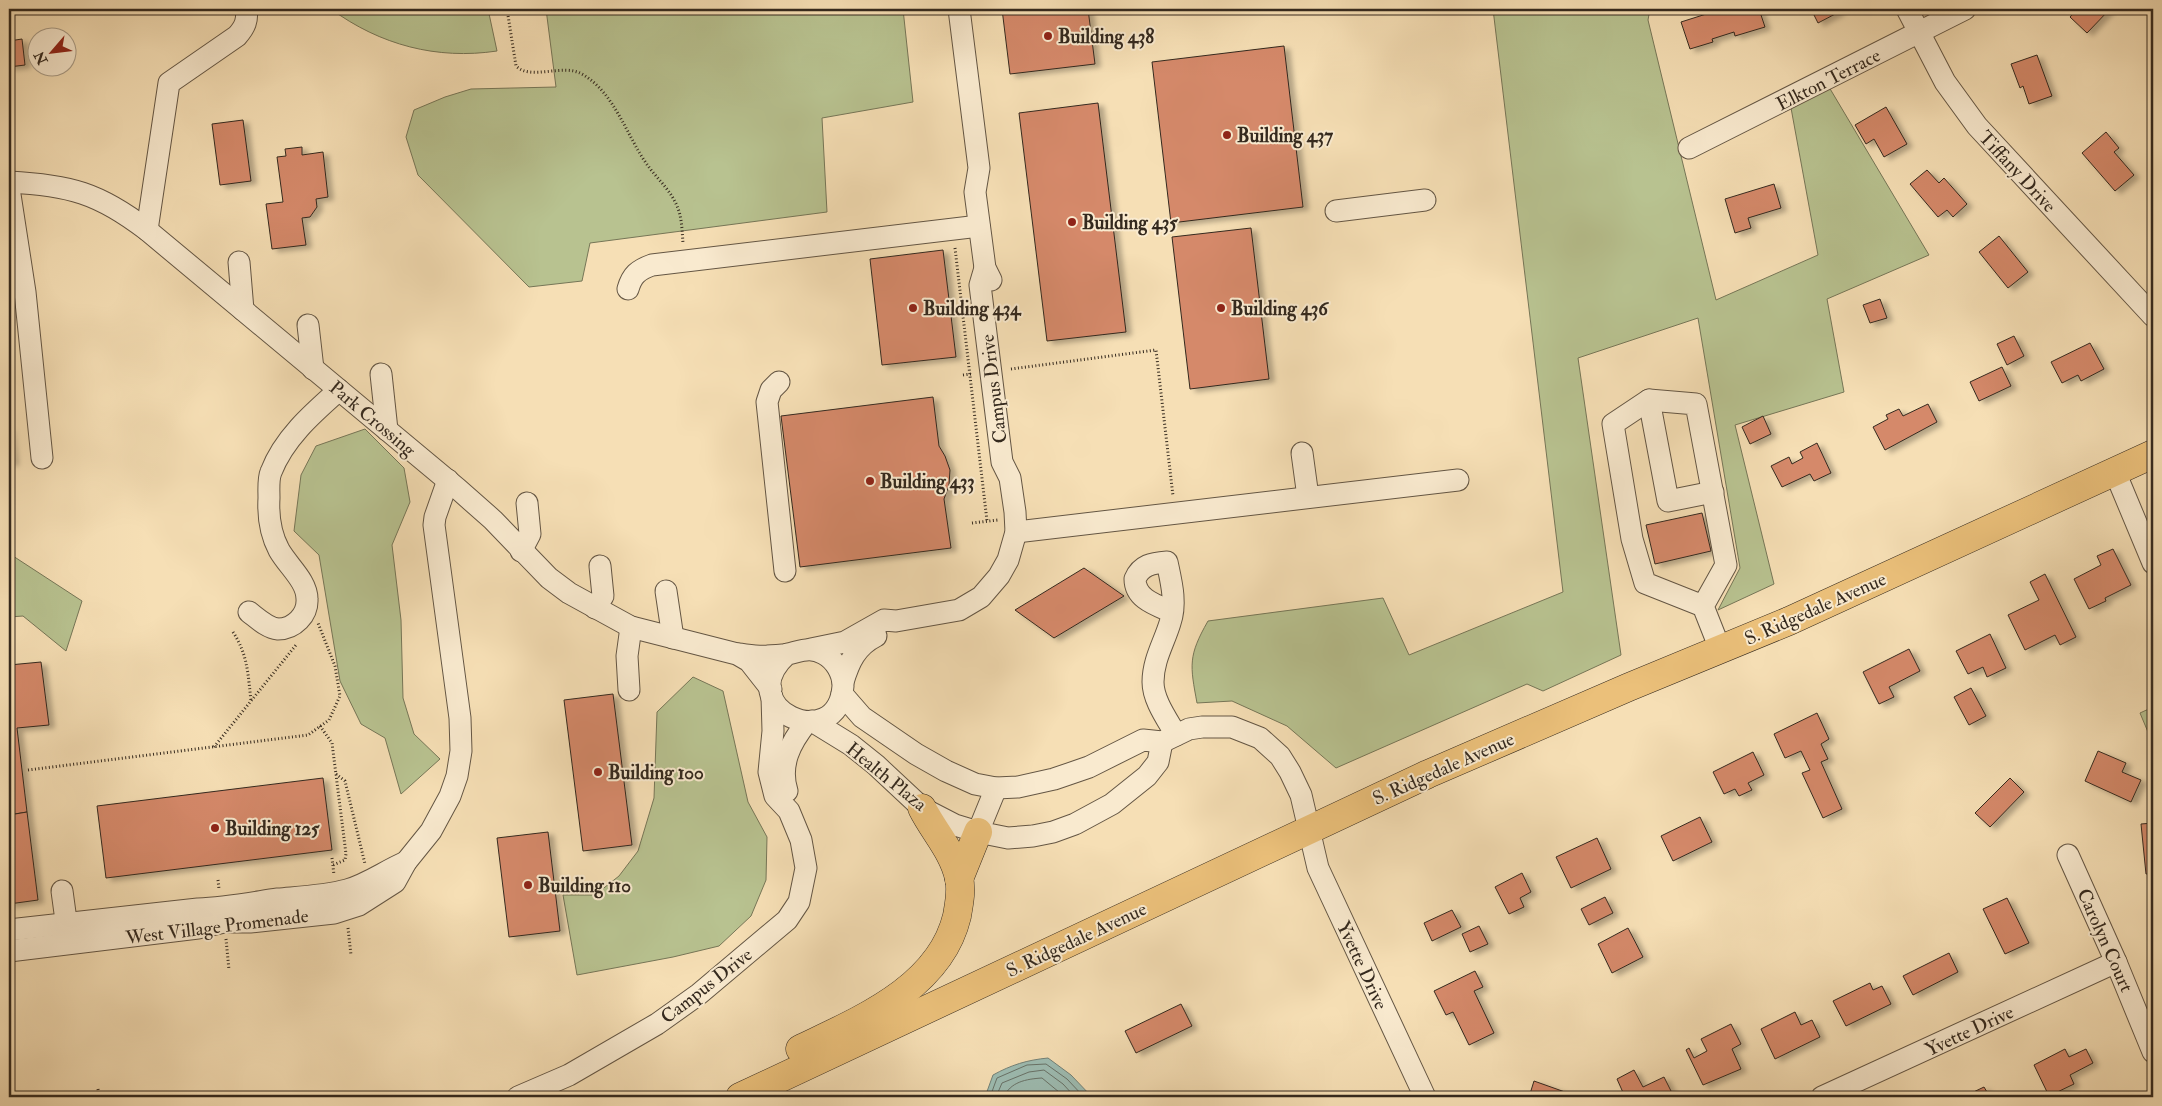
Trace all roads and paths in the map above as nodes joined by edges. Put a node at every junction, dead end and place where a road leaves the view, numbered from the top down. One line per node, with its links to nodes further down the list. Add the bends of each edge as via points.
1 (246, 9): 15 (street, via 244,28 238,36 169,83)
2 (507, 9): 17 (path, via 516,66 526,72 572,70 602,92 645,161 672,196 681,220)
3 (946, 9): 10 (street, Campus Drive, via 965,169)
4 (959, 9): 10 (street, Campus Drive, via 979,168)
5 (1907, 9): 7 (street, Tiffany Drive)
6 (1965, 9): 7 (street, Elkton Terrace)
7 (1919, 32): 8 (street, Elkton Terrace); 23 (street, Tiffany Drive, via 1945,82 1977,126)
8 (1689, 148)
9 (9, 182): 15 (street, Park Crossing, via 73,189 118,209)
10 (975, 186): 14 (street, Campus Drive)
11 (9, 188): 34 (street, via 26,292)
12 (1425, 200): 13 (street)
13 (1336, 212)
14 (979, 226): 21 (street, via 652,265 639,270); 44 (street, Campus Drive, via 985,268 993,284 1014,460 1010,478 1015,512)
15 (148, 230): 22 (street, Park Crossing)
16 (954, 240): 18 (path)
17 (683, 243)
18 (956, 254): 19 (path); 42 (path)
19 (962, 254)
20 (239, 262): 22 (street)
21 (628, 289)
22 (244, 310): 25 (street, Park Crossing)
23 (2153, 316)
24 (308, 325): 25 (street)
25 (313, 369): 29 (street, Park Crossing)
26 (1011, 369): 40 (path, via 1156,350)
27 (380, 374): 31 (street)
28 (779, 382): 48 (street, via 771,390 767,402)
29 (339, 390): 31 (street, Park Crossing); 52 (street, via 302,424 270,473 268,511 275,542 304,585 308,600 303,617 278,629)
30 (1649, 400): 38 (street, via 1696,404); 38 (street, via 1668,501); 50 (street, via 1613,424 1632,540 1645,583)
31 (388, 430): 36 (street, Park Crossing)
32 (1302, 453): 39 (street)
33 (2153, 454): 35 (main road, S. Ridgedale Avenue)
34 (42, 458)
35 (2115, 472): 46 (street); 61 (main road, S. Ridgedale Avenue, via 1789,621)
36 (448, 480): 45 (street, Park Crossing); 81 (street, West Village Promenade, via 434,525 460,718 461,751 450,796 431,831)
37 (1458, 480): 39 (street)
38 (1713, 492): 50 (street, via 1726,564)
39 (1308, 497): 44 (street)
40 (1173, 501)
41 (527, 503): 45 (street, via 530,534)
42 (987, 521): 43 (path); 44 (path)
43 (972, 523)
44 (1008, 526): 55 (street, Campus Drive, via 1008,560 982,597 959,610)
45 (521, 550): 51 (street, Park Crossing, via 549,578)
46 (2153, 564)
47 (600, 566): 51 (street, via 603,596)
48 (785, 571)
49 (666, 591): 58 (street)
50 (1703, 606): 61 (street)
51 (595, 608): 56 (street, Park Crossing)
52 (248, 612)
53 (1172, 612): 53 (street, via 1167,562 1144,566 1138,571 1135,585 1144,599); 70 (street, via 1156,657 1153,683)
54 (316, 616): 69 (path, via 335,666 340,696 329,720)
55 (896, 621): 60 (street, Campus Drive, via 884,620 845,642); 64 (street, Campus Drive, via 888,631 864,643 855,653)
56 (631, 627): 58 (street, Park Crossing); 65 (street, via 627,656)
57 (232, 632): 67 (path, via 242,646)
58 (673, 638): 62 (street, Park Crossing)
59 (297, 640): 67 (path)
60 (812, 649): 63 (street); 64 (street, via 833,660 840,671)
61 (1720, 649): 77 (main road, S. Ridgedale Avenue, via 1494,744)
62 (738, 654): 63 (street, Park Crossing); 66 (street, Park Crossing, via 749,661)
63 (787, 654): 66 (street, via 772,673)
64 (842, 688): 68 (street, via 837,705 829,714); 74 (street, Health Plaza, via 862,717 916,754 975,784)
65 (628, 690)
66 (771, 693): 68 (street, via 780,710 792,719); 76 (street, Campus Drive, via 773,732 768,772 775,796)
67 (251, 702): 71 (path)
68 (810, 722): 75 (street, Health Plaza, via 851,745); 76 (street, Campus Drive, via 799,732 785,758)
69 (320, 726): 71 (path, via 308,735); 73 (path, via 332,743)
70 (1169, 738): 74 (street, Health Plaza, via 1143,740 1089,768 1054,780); 77 (street, Health Plaza, via 1189,729 1221,726 1260,738 1280,756 1290,772 1300,794); 78 (street, Health Plaza, via 1158,762 1146,776 1112,804 1075,824 1033,836 1008,838)
71 (214, 747): 72 (path)
72 (28, 770)
73 (336, 774): 82 (path, via 346,854 345,860); 83 (path, via 345,781)
74 (996, 788): 78 (street)
75 (922, 808): 78 (street, Health Plaza); 84 (main road, via 947,847)
76 (788, 811): 99 (street, Campus Drive, via 801,840 806,868 799,902 787,920 699,994 657,1024 569,1075)
77 (1309, 830): 100 (main road, S. Ridgedale Avenue); 101 (street, Yvette Drive, via 1318,868)
78 (978, 832): 84 (main road)
79 (2068, 855): 94 (street, Carolyn Court)
80 (332, 858): 82 (path)
81 (406, 862): 87 (street, West Village Promenade, via 366,883 338,892 222,908); 91 (street, West Village Promenade, via 394,882 383,891 339,912 224,922)
82 (333, 865): 85 (path)
83 (368, 873)
84 (959, 879): 100 (main road, via 960,900 946,945 909,988 878,1010 768,1065)
85 (335, 880)
86 (62, 891): 87 (street)
87 (66, 923): 89 (street, West Village Promenade); 91 (street)
88 (348, 926): 93 (path)
89 (9, 930)
90 (225, 931): 95 (path)
91 (69, 944): 92 (street, West Village Promenade)
92 (9, 951)
93 (351, 955)
94 (2116, 962): 96 (street, Carolyn Court); 102 (street, Yvette Drive)
95 (229, 970)
96 (2153, 1052)
97 (98, 1088): 98 (path)
98 (99, 1097)
99 (518, 1097)
100 (738, 1097)
101 (1425, 1097)
102 (1822, 1097)

